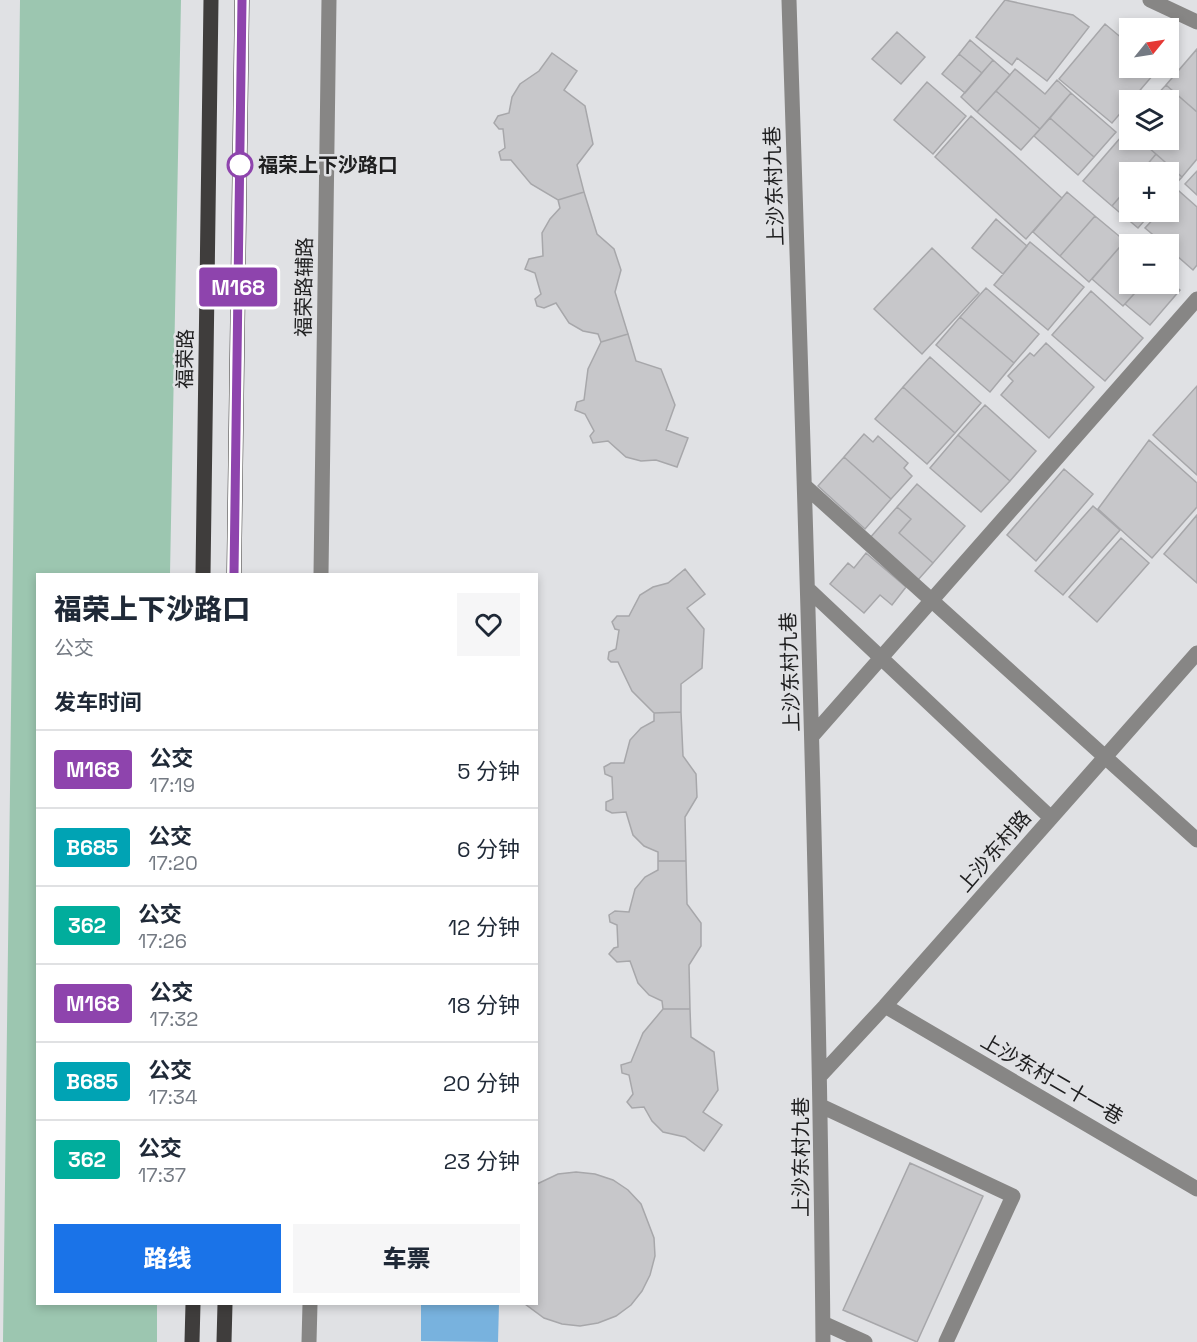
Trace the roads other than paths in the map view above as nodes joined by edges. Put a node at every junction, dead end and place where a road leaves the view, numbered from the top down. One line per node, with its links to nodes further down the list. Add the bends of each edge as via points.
1 (211, 0): 9 (main road, 福荣路)
2 (242, 0): 10 (main road)
3 (329, 0): 11 (street, 福荣路辅路)
4 (789, 0): 8 (street, 上沙东村九巷)
5 (1150, 0): 6 (street)
6 (1197, 22)
7 (1197, 299): 13 (street)
8 (805, 486): 12 (street, 上沙东村九巷); 13 (street)
9 (203, 573)
10 (234, 573)
11 (321, 573)
12 (808, 589): 15 (street); 16 (street, 上沙东村九巷)
13 (932, 600): 15 (street); 17 (street)
14 (1197, 653): 17 (street, 上沙东村路)
15 (881, 658): 16 (street); 18 (street)
16 (813, 735): 21 (street, 上沙东村九巷)
17 (1105, 757): 18 (street, 上沙东村路); 19 (street)
18 (1051, 818): 20 (street, 上沙东村路)
19 (1197, 840)
20 (885, 1006): 21 (street, 上沙东村路); 23 (street, 上沙东村二十一巷)
21 (821, 1075): 22 (street, 上沙东村九巷)
22 (821, 1106): 27 (street, 上沙东村九巷); 33 (street, via 1013,1196)
23 (1197, 1189)
24 (193, 1305): 28 (main road)
25 (225, 1305): 29 (main road)
26 (310, 1305): 30 (street)
27 (823, 1323): 31 (street, 上沙东村九巷); 32 (street)
28 (192, 1342)
29 (224, 1342)
30 (309, 1342)
31 (823, 1342)
32 (865, 1342)
33 (946, 1342)

